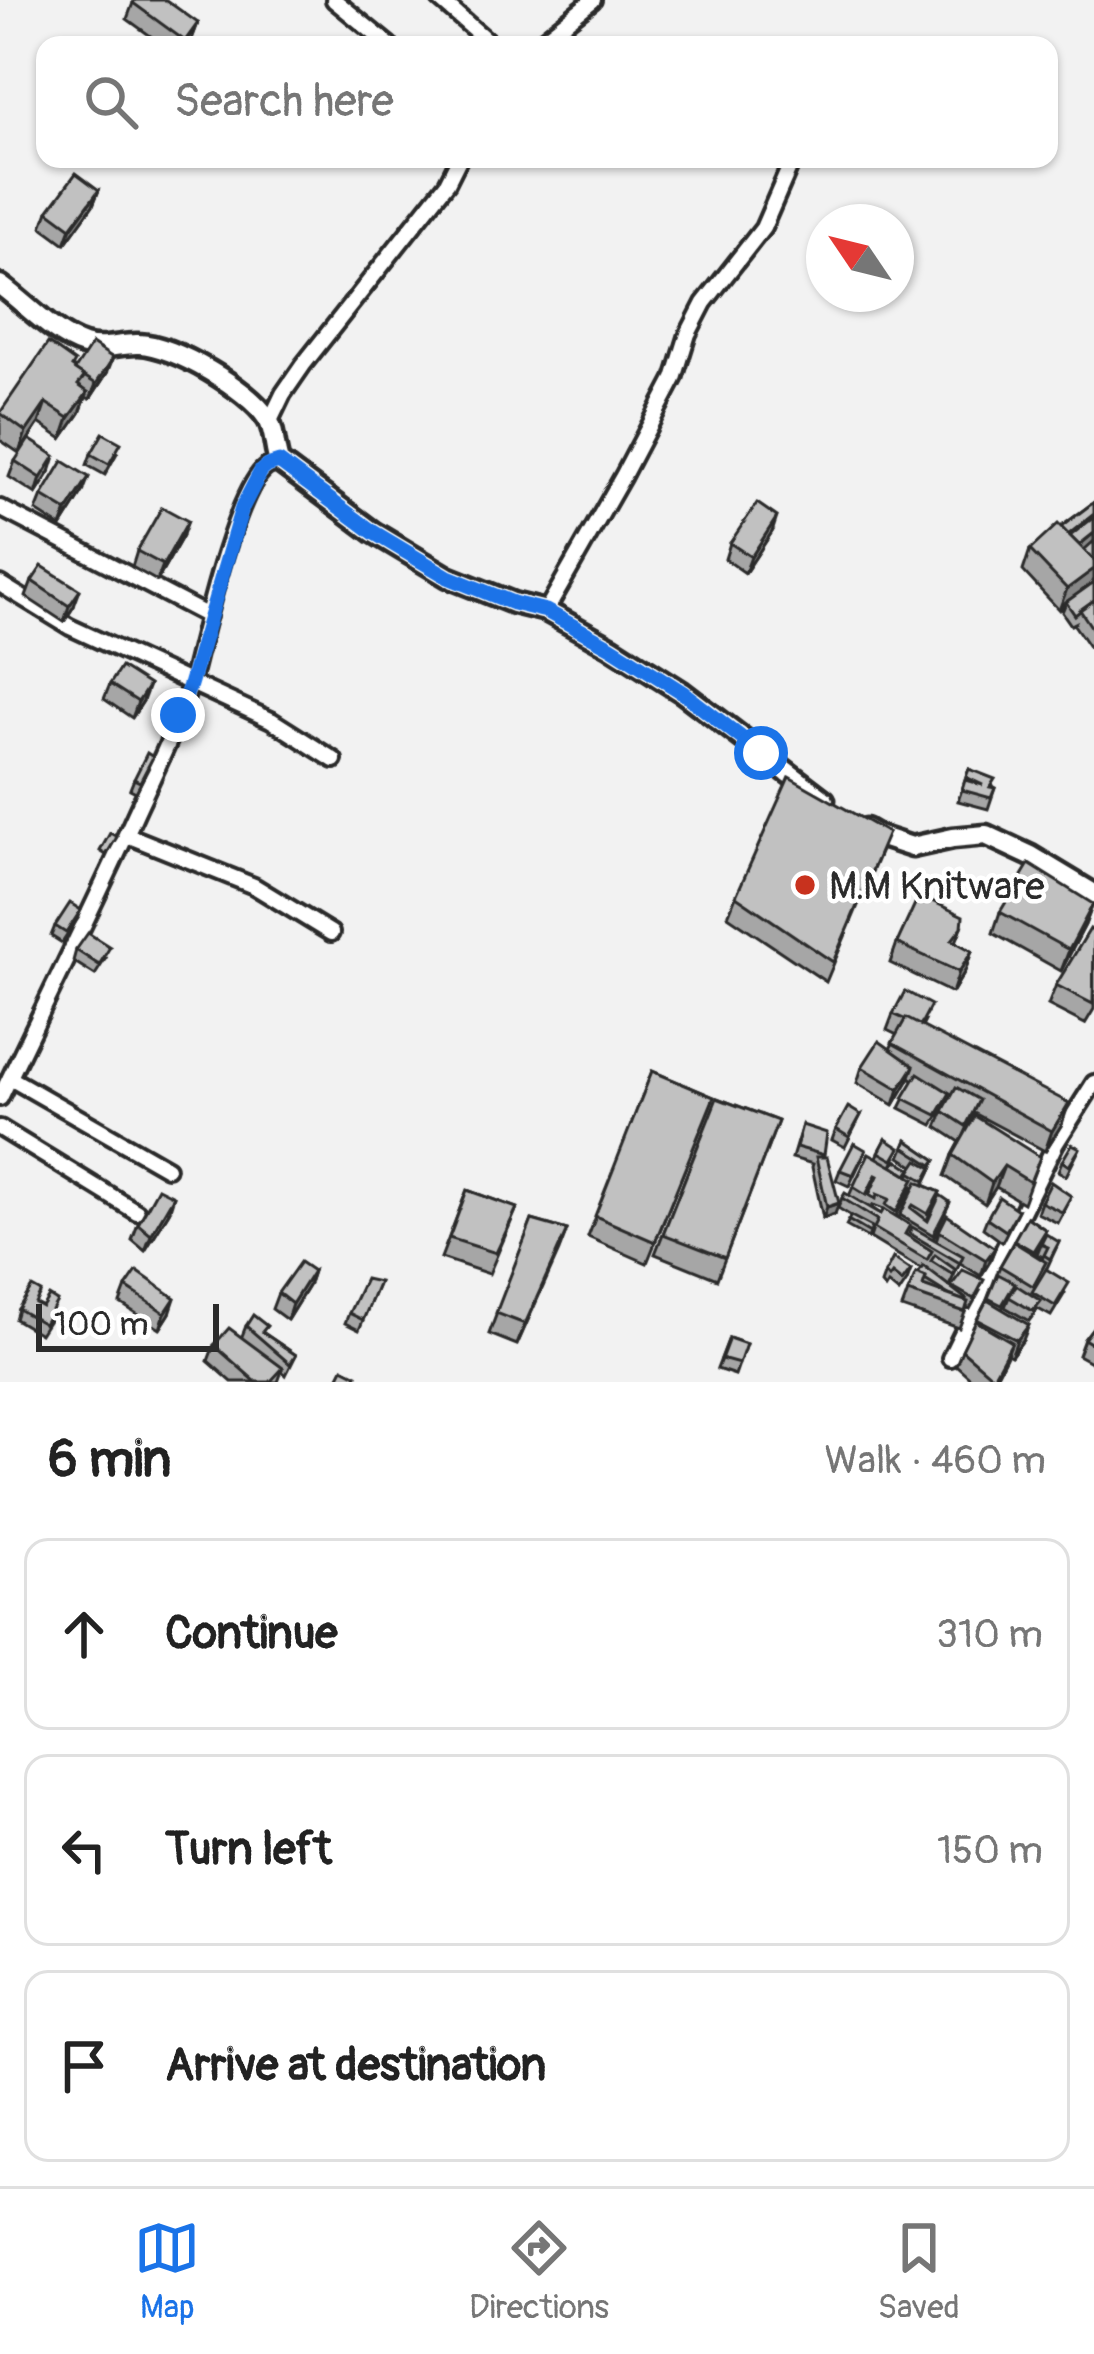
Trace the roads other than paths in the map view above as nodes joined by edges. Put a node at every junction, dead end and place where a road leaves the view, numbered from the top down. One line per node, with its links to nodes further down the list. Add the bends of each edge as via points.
1 (334, 0): 4 (street)
2 (440, 0): 5 (street)
3 (592, 0): 6 (street)
4 (378, 36)
5 (482, 36)
6 (547, 36)
7 (454, 168): 10 (street, via 303,365)
8 (790, 168): 14 (street, via 763,228 704,303 674,380)
9 (0, 285): 10 (street, via 71,340 159,346 189,360)
10 (270, 421): 11 (street)
11 (279, 462): 14 (street, via 448,577); 15 (street, via 261,471 242,508)
12 (0, 508): 15 (street)
13 (0, 584): 16 (street)
14 (546, 611): 18 (street, via 682,692)
15 (208, 616): 16 (street)
16 (190, 685): 17 (street, via 271,720); 20 (street)
17 (334, 760)
18 (831, 806)
19 (849, 819): 21 (street, via 913,847 986,835)
20 (127, 835): 22 (street, via 254,886); 23 (street)
21 (1094, 894)
22 (331, 933)
23 (10, 1078): 25 (street); 27 (street)
24 (1094, 1083): 29 (street)
25 (0, 1098)
26 (0, 1128): 28 (street)
27 (167, 1168)
28 (137, 1211)
29 (950, 1358)

